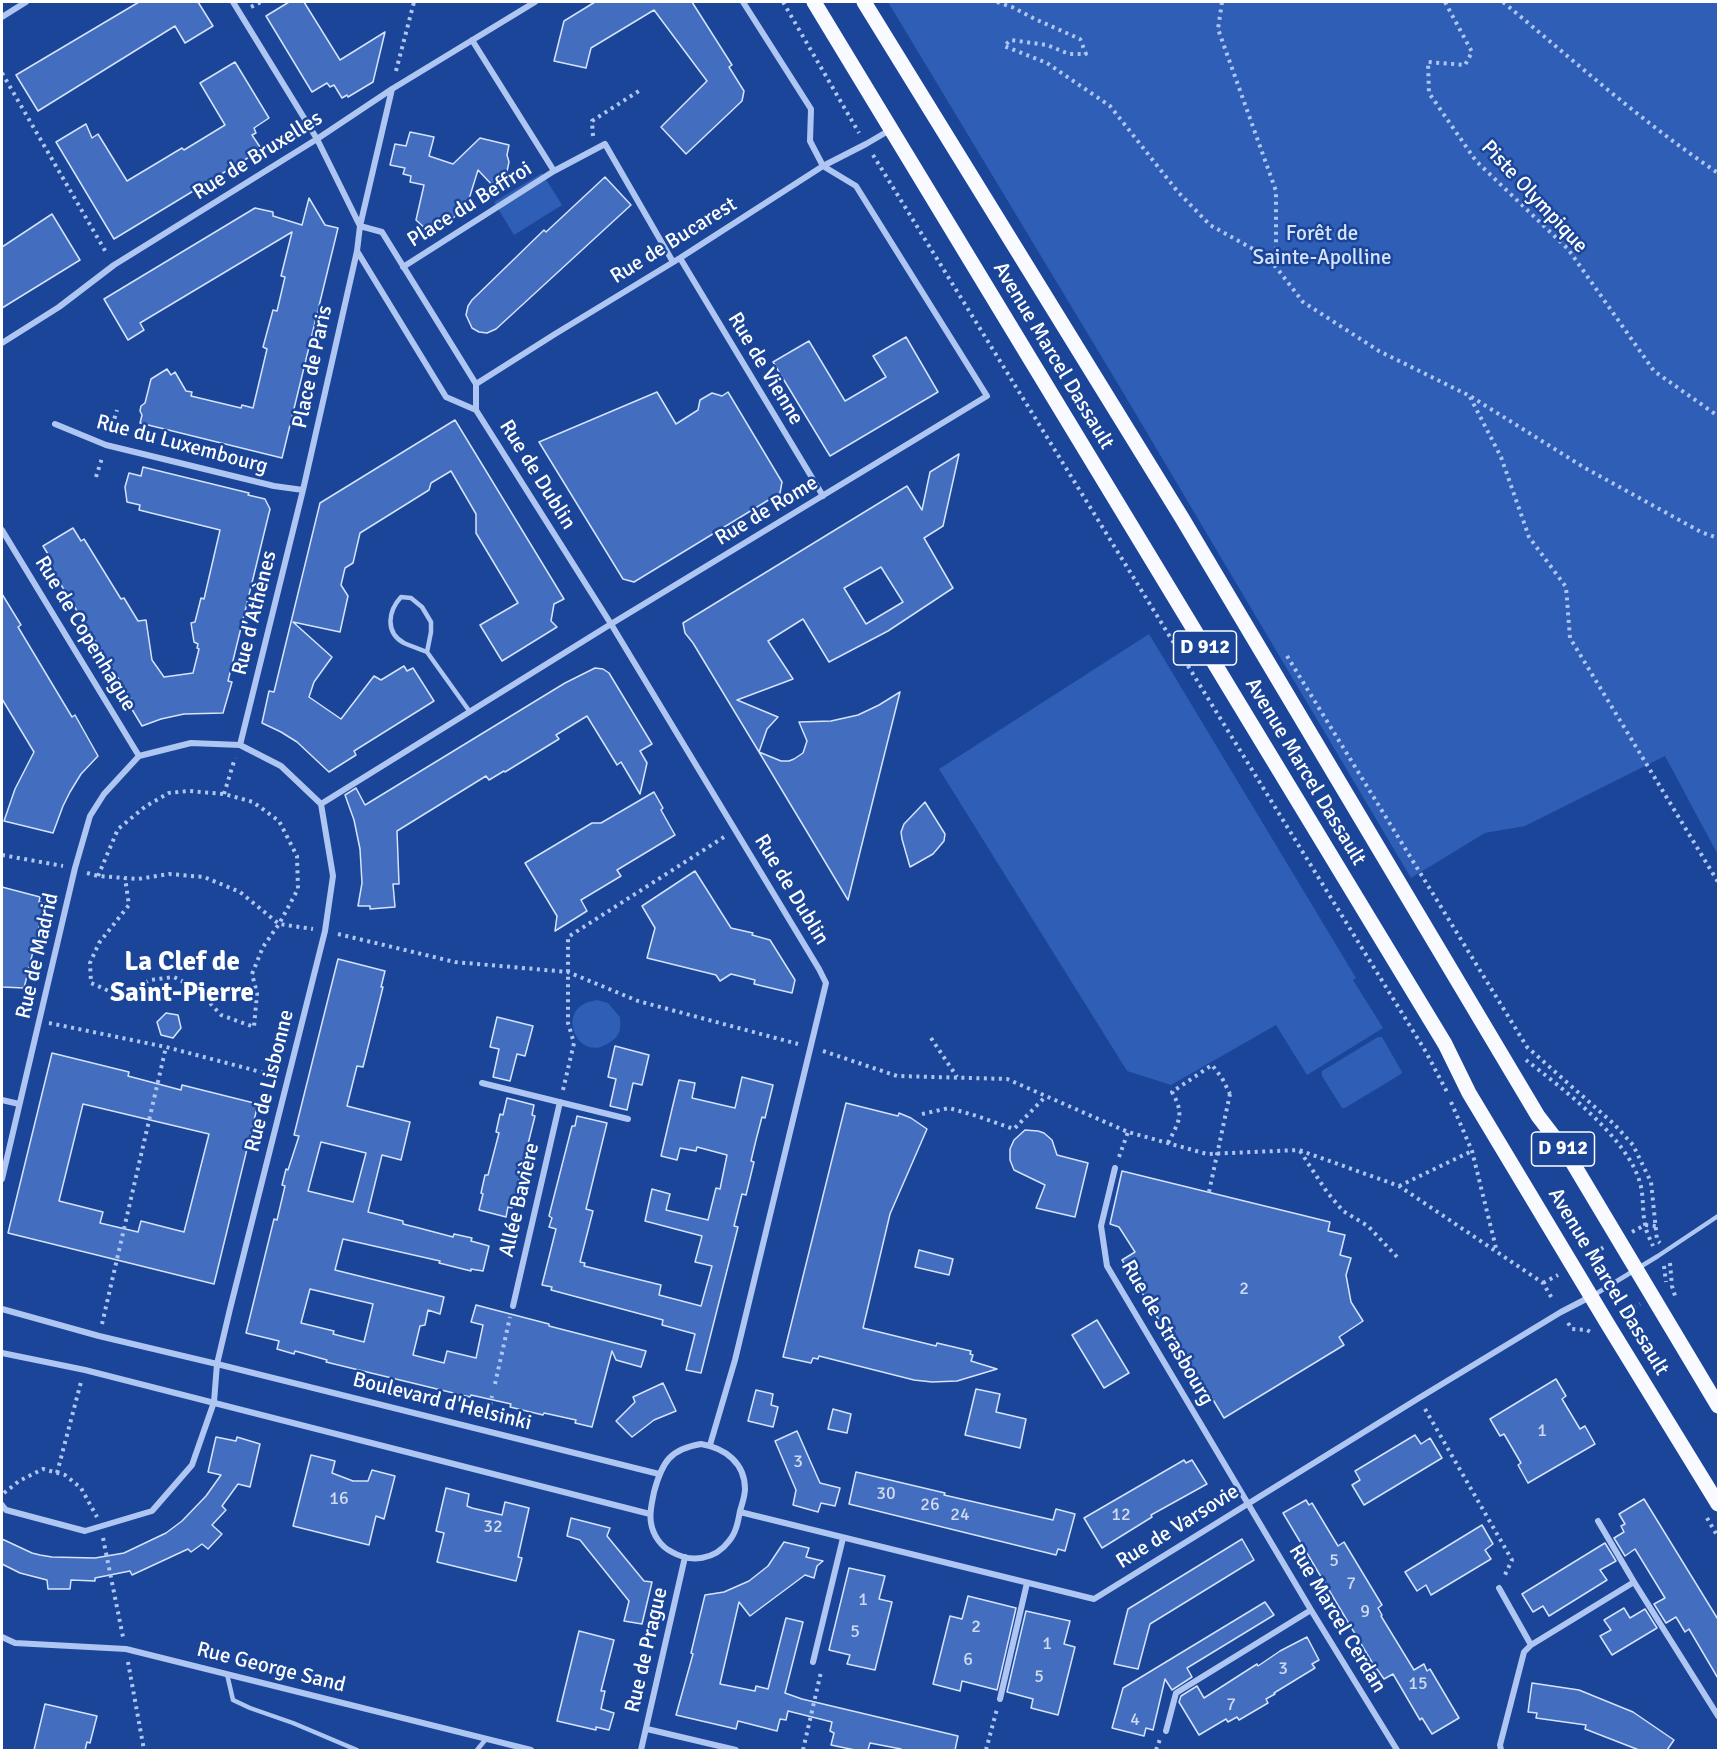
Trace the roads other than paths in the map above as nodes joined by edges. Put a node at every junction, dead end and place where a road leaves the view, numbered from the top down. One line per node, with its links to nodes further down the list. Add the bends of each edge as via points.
1 (26, 2): 7 (street)
2 (233, 2): 11 (street)
3 (535, 2): 8 (street, Rue de Bruxelles)
4 (743, 2): 12 (street, via 811,109 810,141)
5 (814, 2): 10 (main road, Avenue Marcel Dassault / D 912)
6 (864, 2): 39 (main road, Avenue Marcel Dassault / D 912, via 1182,518 1538,1116 1568,1155)
7 (2, 17)
8 (472, 40): 9 (street, Rue de Bruxelles); 13 (street, Place du Beffroi)
9 (392, 89): 11 (street, Rue de Bruxelles); 14 (street)
10 (891, 129): 12 (street, Rue de Bucarest); 40 (main road, Avenue Marcel Dassault / D 912, via 1445,1044 1469,1093)
11 (317, 139): 14 (street); 18 (street, Rue de Bruxelles, via 114,265 59,307)
12 (823, 166): 16 (street, Rue de Bucarest); 23 (street, Rue de Rome, via 856,186 987,396)
13 (554, 171): 16 (street, Place du Beffroi, via 605,144); 17 (street, Place du Beffroi)
14 (360, 226): 15 (street); 17 (street, via 382,232)
15 (357, 251): 20 (street, Rue de Dublin, via 446,397); 22 (street, Place de Paris)
16 (676, 260): 19 (street, Rue de Bucarest); 23 (street, Rue de Vienne)
17 (403, 267): 19 (street)
18 (2, 343)
19 (476, 384): 20 (street, Rue de Dublin)
20 (476, 410): 25 (street, Rue de Dublin)
21 (55, 424): 22 (street, Rue du Luxembourg, via 106,445)
22 (303, 490): 28 (street, Rue d'Athènes)
23 (824, 496): 25 (street, Rue de Rome)
24 (2, 530): 29 (street, Rue de Copenhague)
25 (611, 624): 27 (street, Rue de Rome); 47 (street, Rue de Dublin, via 825,983 735,1360)
26 (427, 652): 26 (lane, via 432,622 411,598 401,597 393,605 392,629 403,642); 27 (lane)
27 (470, 712): 30 (street, Rue de Rome)
28 (240, 745): 29 (street, via 191,742); 30 (street, via 281,766)
29 (139, 756): 34 (street, Rue de Madrid, via 104,794 90,816)
30 (321, 804): 44 (street, Rue de Lisbonne, via 333,876 325,930)
31 (482, 1083): 33 (street)
32 (2, 1100): 34 (street)
33 (560, 1102): 35 (street); 41 (street, Allée Bavière)
34 (19, 1104): 37 (street, Rue de Madrid)
35 (628, 1119)
36 (1115, 1168): 49 (street, Rue de Strasbourg, via 1101,1226 1107,1266)
37 (2, 1179)
38 (1719, 1216): 39 (lane)
39 (1637, 1269): 40 (lane); 46 (main road, Avenue Marcel Dassault / D 912)
40 (1591, 1297): 49 (street, Rue de Varsovie); 50 (main road, Avenue Marcel Dassault / D 912)
41 (513, 1306)
42 (2, 1309): 44 (street, Boulevard d'Helsinki)
43 (2, 1353): 45 (street)
44 (217, 1364): 45 (street); 48 (street, Boulevard d'Helsinki)
45 (213, 1402): 51 (street, via 192,1464 152,1511 85,1531 6,1510); 53 (street)
46 (1719, 1406)
47 (710, 1445): 48 (street, via 688,1446 675,1452); 52 (street, via 727,1453 743,1475 745,1489)
48 (659, 1474): 53 (street)
49 (1249, 1503): 58 (street, Rue de Varsovie, via 1094,1599); 60 (street, Rue Marcel Cerdan)
50 (1719, 1504)
51 (2, 1505)
52 (740, 1512): 55 (street, Rue de Varsovie); 56 (street, via 730,1541 720,1551 707,1557)
53 (650, 1514): 56 (street, via 658,1540 668,1550)
54 (1598, 1521): 57 (street)
55 (843, 1538): 58 (street, Rue de Varsovie); 63 (street)
56 (685, 1557): 67 (street, Rue de Prague)
57 (1635, 1582): 62 (street); 66 (street)
58 (1027, 1583): 65 (street)
59 (1499, 1588): 62 (street)
60 (1311, 1610): 68 (street, via 1176,1693); 75 (street, Rue Marcel Cerdan)
61 (2, 1637): 64 (street, Rue George Sand, via 15,1643 126,1649)
62 (1531, 1645): 76 (street, via 1524,1652)
63 (813, 1662)
64 (227, 1674): 69 (street, Rue George Sand); 70 (lane, via 233,1700)
65 (999, 1699)
66 (1719, 1716)
67 (647, 1729): 73 (street, Rue de Prague); 74 (street)
68 (1166, 1731)
69 (486, 1739): 71 (lane); 72 (street, Rue George Sand)
70 (357, 1750)
71 (477, 1750)
72 (531, 1750)
73 (641, 1750)
74 (736, 1750)
75 (1397, 1750)
76 (1501, 1750)

